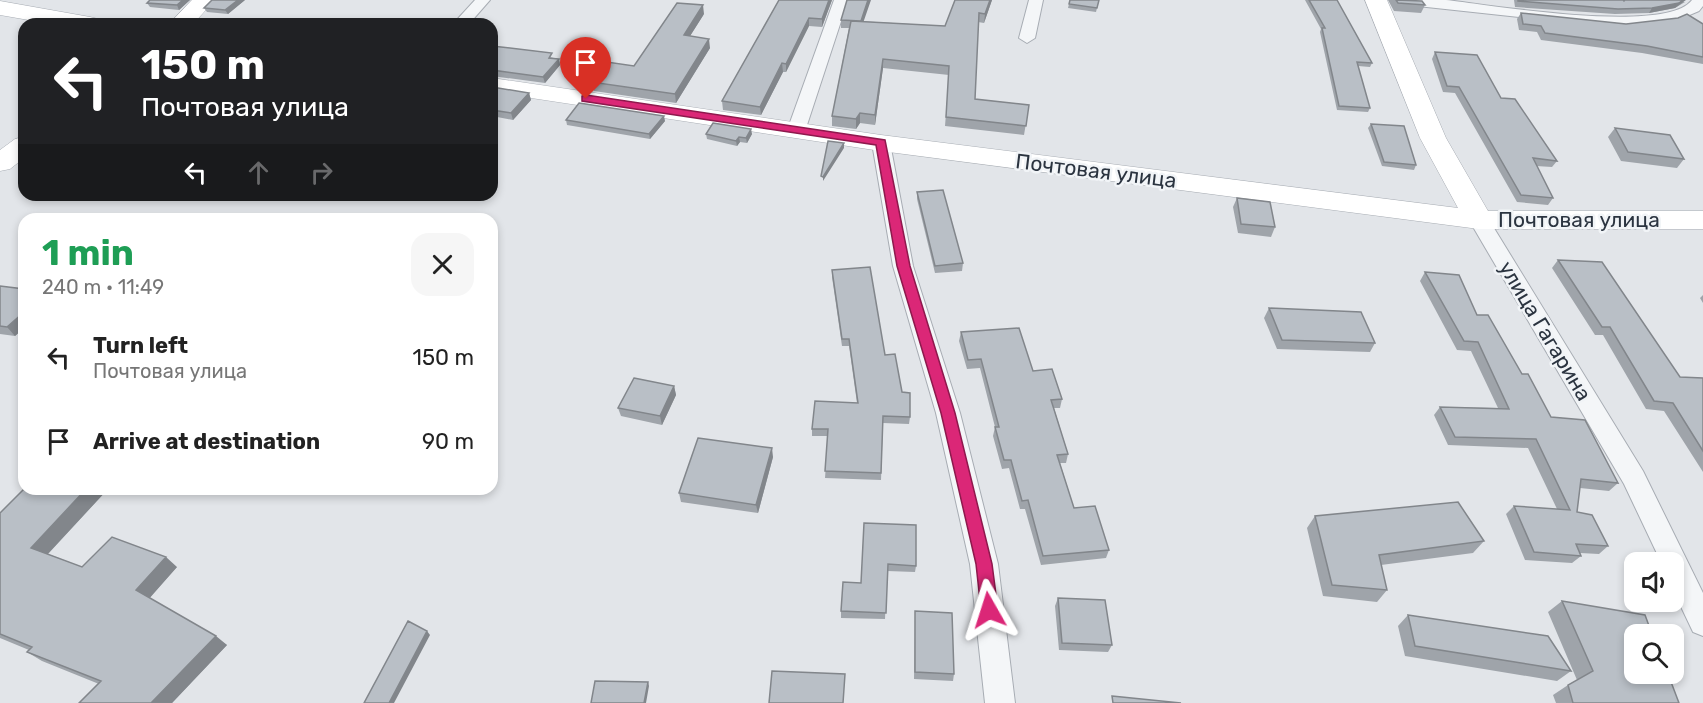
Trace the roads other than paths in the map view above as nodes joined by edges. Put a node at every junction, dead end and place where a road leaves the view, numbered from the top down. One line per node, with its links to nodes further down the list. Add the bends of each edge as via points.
1 (204, 0): 10 (main road)
2 (483, 0): 11 (street)
3 (841, 0): 14 (street)
4 (1036, 0): 12 (street)
5 (1376, 0): 18 (main road, улица Гагарина, via 1433,138)
6 (1398, 0): 7 (street, via 1622,22 1668,19 1694,8)
7 (1700, 0)
8 (0, 8): 9 (main road)
9 (56, 18)
10 (186, 18)
11 (466, 18)
12 (1027, 38)
13 (498, 86): 14 (main road, Почтовая улица)
14 (797, 128): 15 (main road, Почтовая улица)
15 (881, 142): 18 (main road, Почтовая улица); 23 (street, via 903,266 948,413 984,564)
16 (18, 150): 17 (main road)
17 (0, 163)
18 (1479, 220): 19 (main road, Почтовая улица); 20 (street, улица Гагарина, via 1634,478)
19 (1703, 220)
20 (1669, 552)
21 (1684, 584): 22 (street, улица Гагарина)
22 (1703, 623)
23 (999, 703)

